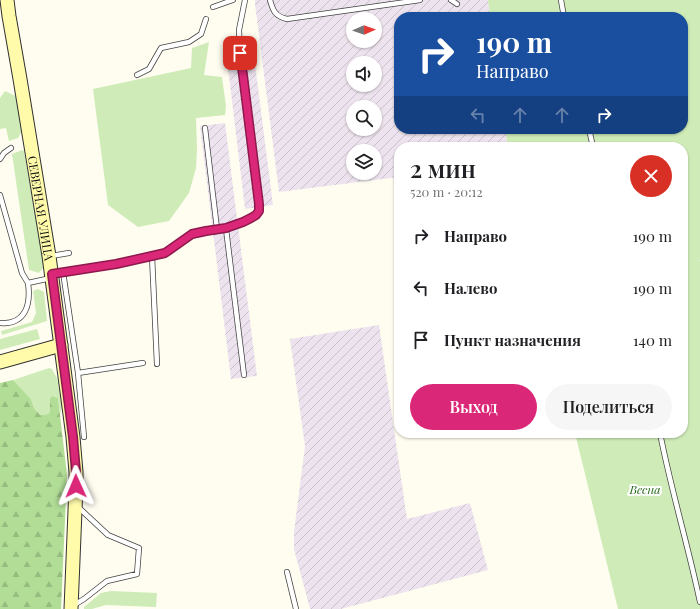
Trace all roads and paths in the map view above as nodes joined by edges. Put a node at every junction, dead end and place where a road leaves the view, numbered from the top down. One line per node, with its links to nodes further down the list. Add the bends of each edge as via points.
1 (7, 0): 20 (main road, СЕВЕРНАЯ УЛИЦА, via 7,16)
2 (233, 0): 9 (lane)
3 (245, 0): 17 (lane, via 239,30 240,53 259,211 247,220)
4 (270, 0): 5 (lane, via 276,14 287,19)
5 (420, 0)
6 (451, 0): 8 (lane)
7 (561, 0): 10 (lane)
8 (457, 4)
9 (213, 7)
10 (563, 12)
11 (206, 19): 12 (lane, via 201,34 189,42 162,48 149,69)
12 (137, 75)
13 (205, 128): 18 (lane)
14 (11, 148): 15 (lane)
15 (0, 159)
16 (0, 195): 23 (lane, via 22,273)
17 (226, 228): 18 (lane); 30 (lane)
18 (217, 229): 21 (lane, via 192,234 165,253)
19 (69, 253): 20 (lane)
20 (49, 256): 22 (main road, СЕВЕРНАЯ УЛИЦА)
21 (152, 256): 22 (lane); 28 (lane)
22 (56, 275): 23 (lane); 25 (main road, СЕВЕРНАЯ УЛИЦА); 29 (lane)
23 (28, 283): 24 (lane, via 28,304 24,315 11,322)
24 (0, 323)
25 (61, 345): 26 (main road); 33 (main road, СЕВЕРНАЯ УЛИЦА, via 75,456)
26 (0, 362)
27 (143, 363): 29 (lane)
28 (157, 364)
29 (78, 373): 31 (lane)
30 (244, 375)
31 (84, 437)
32 (661, 438): 35 (lane)
33 (75, 504): 36 (main road, СЕВЕРНАЯ УЛИЦА); 36 (lane, via 108,534 138,548 137,574 107,581)
34 (287, 572): 37 (lane)
35 (700, 602)
36 (71, 608)
37 (296, 609)

